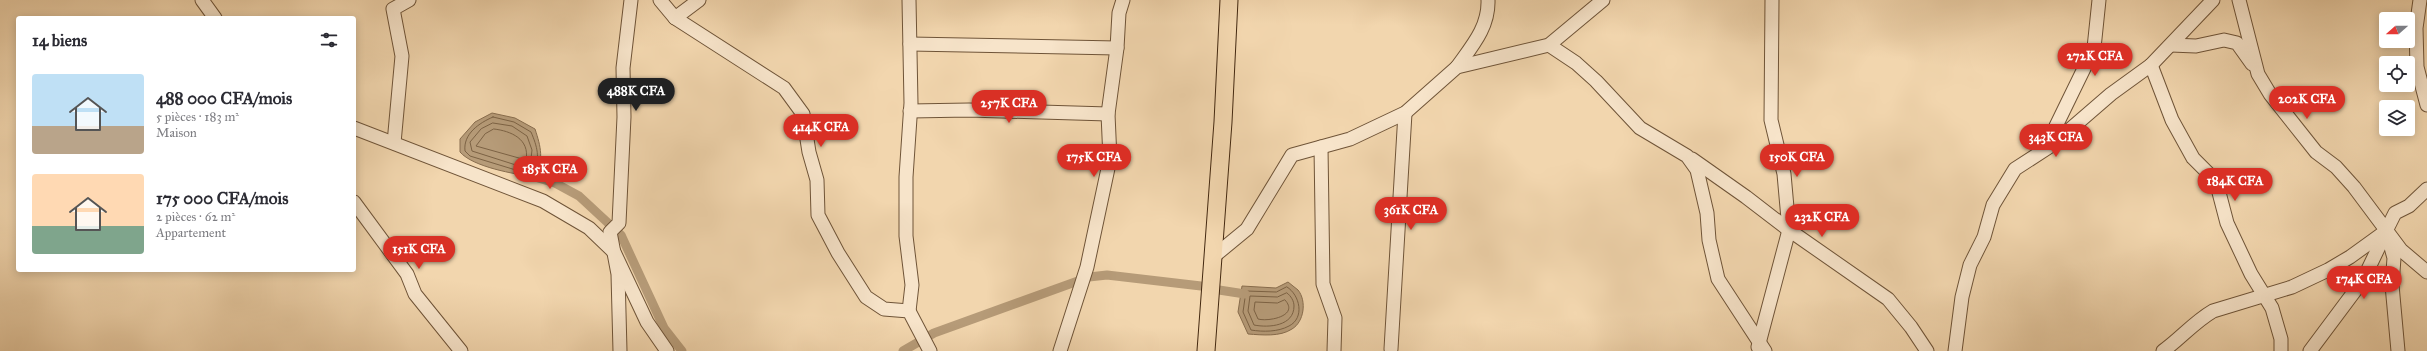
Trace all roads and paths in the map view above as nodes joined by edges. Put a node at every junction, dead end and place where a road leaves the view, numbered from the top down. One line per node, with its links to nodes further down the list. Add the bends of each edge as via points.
1 (202, 0): 16 (street)
2 (409, 0): 31 (street, via 393,10 402,56)
3 (631, 0): 39 (street, via 623,68 624,116)
4 (660, 0): 17 (street)
5 (699, 0): 17 (street)
6 (909, 0): 18 (street)
7 (1123, 0): 21 (street, via 1119,13)
8 (1229, 0): 40 (main road)
9 (1488, 0): 23 (street, via 1482,33)
10 (1602, 0): 19 (street)
11 (1772, 0): 37 (street, via 1771,120 1784,174)
12 (2099, 0): 32 (street, via 2094,48 2056,126)
13 (2213, 0): 20 (street)
14 (2239, 0): 24 (street)
15 (2420, 0): 25 (street, via 2416,28 2417,67)
16 (214, 16)
17 (675, 18): 43 (street, via 784,88 803,114 809,152 817,180 818,215 838,253 866,297 884,309)
18 (910, 44): 21 (street); 27 (street)
19 (1549, 45): 23 (street); 34 (street, via 1576,63 1596,81 1640,128)
20 (2171, 45): 22 (street); 24 (street, via 2196,46 2224,40 2237,43)
21 (1117, 48): 29 (street)
22 (2151, 64): 32 (street, via 2111,94); 42 (street, via 2172,120 2193,158 2216,181 2227,223)
23 (1457, 67): 28 (street)
24 (2258, 74): 38 (street, via 2270,94 2316,152 2336,167)
25 (2426, 94): 26 (street)
26 (2427, 104)
27 (910, 111): 29 (street); 43 (street, via 906,177 906,236 912,285)
28 (1405, 113): 33 (street, via 1350,139); 46 (street)
29 (1108, 114): 50 (street, via 1110,160 1087,267)
30 (356, 129): 31 (street)
31 (394, 143): 39 (street, via 543,200 589,228)
32 (2052, 146): 54 (street, via 2015,169 1993,205 1984,236 1970,264 1962,297)
33 (1321, 147): 40 (street, via 1292,155 1247,229); 52 (street, via 1323,284 1335,318)
34 (1687, 156): 37 (street, via 1746,196); 45 (street, via 1697,170 1706,213 1708,240 1718,279)
35 (2427, 189): 38 (street, via 2409,206 2395,213)
36 (356, 205): 47 (street, via 407,274 415,294)
37 (1788, 230): 45 (street); 53 (street, via 1888,299)
38 (2386, 231): 41 (street, via 2401,250); 42 (street, via 2328,270 2303,283); 57 (street, via 2364,280); 58 (street, via 2394,258 2392,285)
39 (614, 252): 48 (street, via 618,274); 49 (street, via 647,322)
40 (1213, 257): 51 (main road)
41 (2427, 272)
42 (2265, 296): 55 (street, via 2213,311); 56 (street, via 2272,308 2281,339)
43 (909, 311): 44 (street)
44 (929, 348)
45 (1761, 348)
46 (1391, 349)
47 (461, 351)
48 (620, 351)
49 (667, 351)
50 (1060, 351)
51 (1206, 351)
52 (1334, 351)
53 (1927, 351)
54 (1955, 351)
55 (2163, 351)
56 (2281, 351)
57 (2310, 351)
58 (2398, 351)

